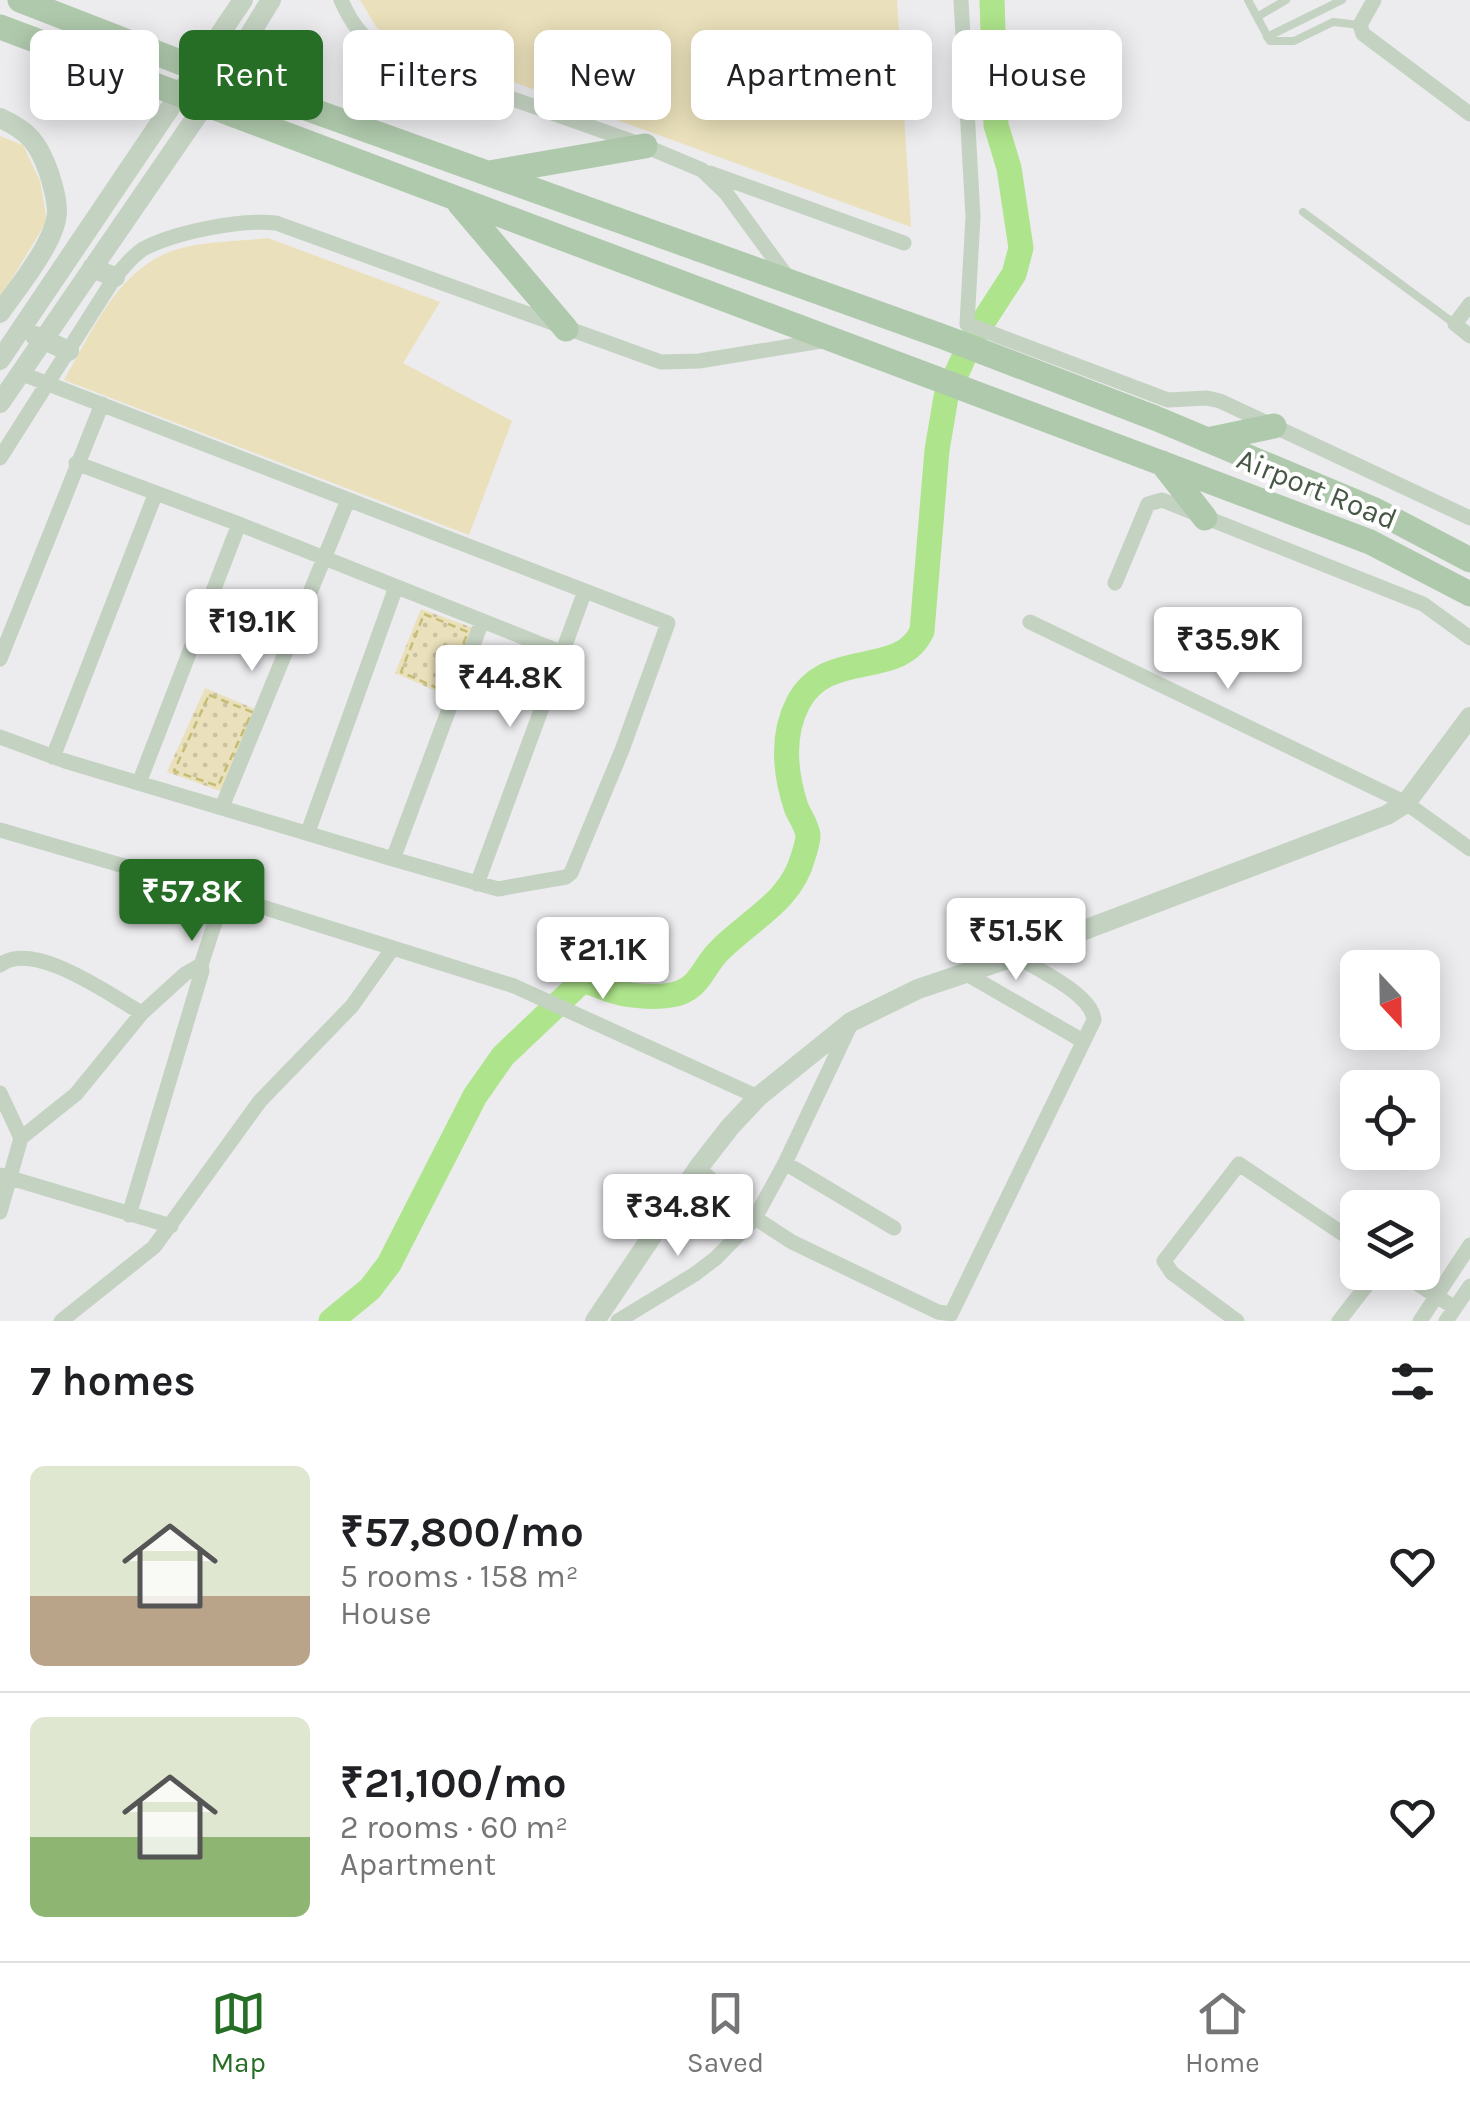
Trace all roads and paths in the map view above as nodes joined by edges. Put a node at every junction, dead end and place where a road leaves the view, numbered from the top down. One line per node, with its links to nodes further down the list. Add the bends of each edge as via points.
1 (20, 0): 16 (main road)
2 (243, 0): 13 (street)
3 (272, 0): 14 (street)
4 (341, 0): 24 (street, via 350,21 384,53)
5 (961, 0): 49 (street, via 973,217 966,320)
6 (1286, 0): 10 (lane)
7 (1342, 0): 15 (lane)
8 (1374, 0): 11 (street)
9 (1251, 3): 10 (lane)
10 (1257, 17): 15 (lane)
11 (1360, 25): 15 (lane, via 1332,22 1294,41); 18 (street, via 1369,40)
12 (0, 28): 17 (main road, Airport Road)
13 (223, 30)
14 (253, 30)
15 (1267, 37)
16 (179, 62)
17 (179, 95)
18 (1468, 109)
19 (323, 115): 26 (main road)
20 (0, 118): 29 (street, via 34,138 42,152 57,210)
21 (179, 118): 31 (street)
22 (181, 120): 32 (street)
23 (250, 120): 27 (main road, Airport Road)
24 (645, 146): 25 (street); 26 (main road)
25 (702, 170): 30 (street); 34 (street)
26 (484, 174): 34 (main road)
27 (458, 201): 39 (main road); 42 (main road, Airport Road)
28 (1304, 212): 37 (lane)
29 (46, 243): 31 (street); 36 (street)
30 (904, 243)
31 (68, 257): 38 (street)
32 (92, 268): 33 (street); 41 (street)
33 (115, 277): 39 (street, via 156,244 251,221 276,222); 43 (street)
34 (794, 285): 49 (main road)
35 (1470, 304): 37 (street)
36 (0, 314)
37 (1455, 324): 40 (street)
38 (9, 328): 41 (street); 44 (street)
39 (566, 329): 42 (street, via 675,363)
40 (1470, 336)
41 (44, 338): 43 (street); 45 (street)
42 (832, 340): 54 (main road, Airport Road)
43 (70, 350): 46 (street)
44 (0, 360)
45 (20, 372): 46 (street); 47 (street)
46 (49, 382): 48 (street); 52 (street)
47 (0, 403)
48 (102, 404): 53 (street); 56 (street)
49 (1153, 406): 50 (street, via 1212,399); 51 (main road)
50 (1274, 426): 51 (main road); 58 (street)
51 (1206, 440): 61 (main road, via 1376,510)
52 (0, 458)
53 (76, 463): 55 (street); 67 (street)
54 (1162, 463): 57 (main road); 65 (main road, Airport Road, via 1370,542)
55 (155, 495): 59 (street); 77 (street)
56 (348, 500): 60 (street); 64 (street)
57 (1205, 518): 62 (street, via 1162,500 1148,504); 66 (street)
58 (1470, 518)
59 (239, 524): 60 (street); 78 (street)
60 (325, 558): 63 (street); 80 (street)
61 (1470, 560)
62 (1115, 583)
63 (396, 586): 68 (street); 82 (street)
64 (585, 591): 72 (street); 85 (street, via 668,622 660,648 571,873 510,888)
65 (1467, 593): 66 (street)
66 (1423, 604): 71 (street)
67 (8, 614): 73 (street)
68 (482, 620): 72 (street); 84 (street)
69 (1030, 622): 79 (street)
70 (468, 632): 70 (path, via 424,614 401,672 444,691)
71 (1470, 638)
72 (563, 653): 85 (street)
73 (0, 659)
74 (252, 712): 74 (path, via 209,695 174,771 218,786)
75 (1470, 717): 79 (street)
76 (0, 737): 77 (street)
77 (53, 757): 78 (street)
78 (138, 783): 80 (street)
79 (1406, 803): 83 (street); 88 (street)
80 (222, 807): 82 (street)
81 (0, 830): 86 (street)
82 (308, 832): 84 (street)
83 (1470, 849)
84 (393, 859): 85 (street)
85 (477, 884)
86 (224, 894): 87 (street); 90 (street)
87 (392, 948): 96 (street, via 514,986); 104 (street, via 352,1006 260,1101)
88 (1016, 956): 91 (street); 94 (street, via 1090,1004 1094,1020)
89 (0, 965): 92 (street, via 15,958 54,965)
90 (201, 965): 92 (street); 102 (street)
91 (964, 973): 93 (street); 94 (street)
92 (142, 1014): 97 (street, via 76,1094)
93 (851, 1022): 96 (street); 98 (street)
94 (1084, 1041): 103 (street, via 951,1314)
95 (0, 1092): 97 (street)
96 (758, 1097): 99 (street)
97 (21, 1138): 100 (street)
98 (786, 1163): 103 (street); 105 (street)
99 (698, 1168): 103 (street); 114 (street)
100 (5, 1176): 101 (street); 102 (street)
101 (0, 1212)
102 (129, 1215): 104 (street)
103 (754, 1218): 115 (street, via 695,1274)
104 (172, 1226): 113 (street, via 138,1262)
105 (894, 1228)
106 (1340, 1232): 116 (street, via 1240,1164 1164,1261)
107 (1470, 1246): 111 (street)
108 (1470, 1286): 112 (street)
109 (1363, 1290): 117 (street)
110 (1425, 1290): 111 (street)
111 (1436, 1298): 112 (street); 118 (street)
112 (1450, 1315)
113 (61, 1321)
114 (594, 1321)
115 (618, 1321)
116 (1237, 1321)
117 (1340, 1321)
118 (1420, 1321)

